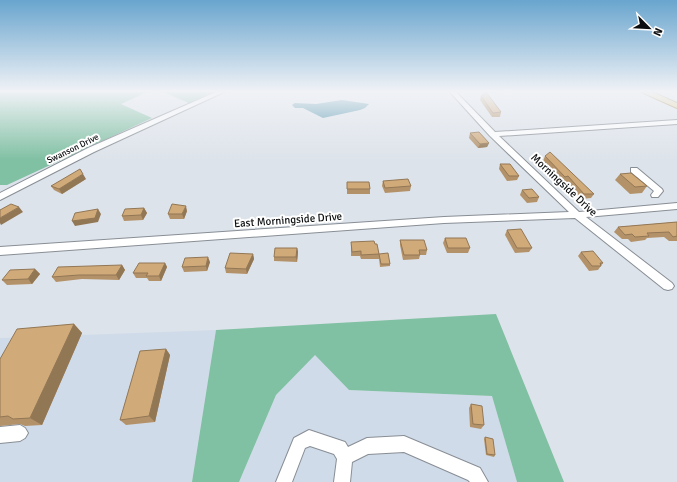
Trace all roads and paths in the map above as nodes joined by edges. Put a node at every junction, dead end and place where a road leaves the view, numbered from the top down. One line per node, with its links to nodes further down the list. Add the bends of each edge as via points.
1 (171, 114): 6 (street, Swanson Drive, via 91,150)
2 (474, 114): 4 (street, Morningside Drive)
3 (677, 122): 4 (street)
4 (493, 134): 8 (street, Morningside Drive)
5 (634, 170): 7 (street, via 656,195)
6 (0, 197)
7 (673, 206): 8 (street, East Morningside Drive)
8 (577, 215): 9 (street, East Morningside Drive, via 444,220); 10 (street, Morningside Drive)
9 (0, 251)
10 (668, 286)
11 (20, 433): 12 (street)
12 (0, 436)
13 (345, 457): 14 (street, via 339,448 309,438 299,442); 15 (street); 16 (street, via 367,446 404,444 474,474)
14 (284, 482)
15 (342, 482)
16 (480, 482)

